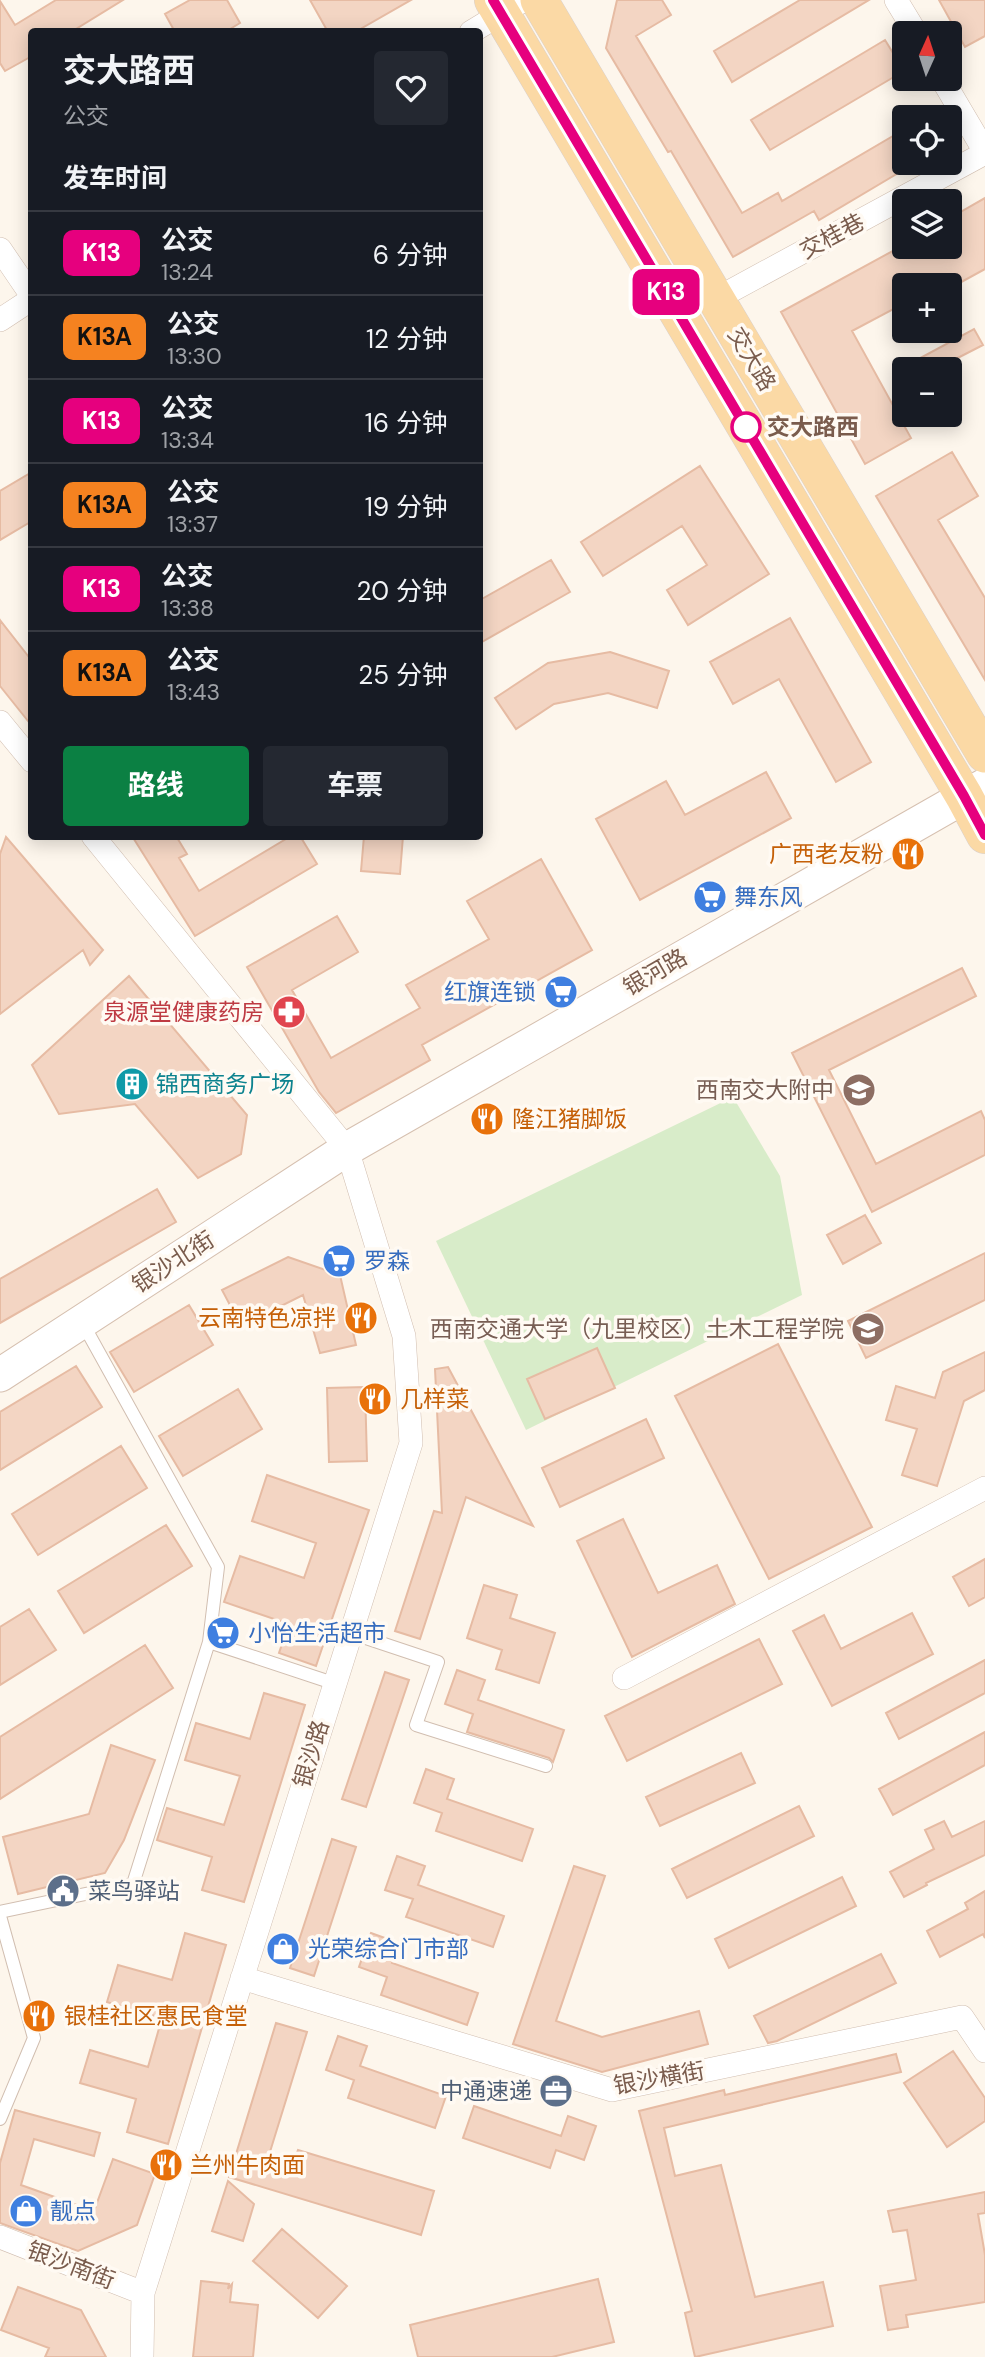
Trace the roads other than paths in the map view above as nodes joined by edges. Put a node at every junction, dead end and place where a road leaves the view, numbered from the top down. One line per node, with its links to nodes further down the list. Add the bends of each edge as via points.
1 (539, 0): 9 (main road, 交大路)
2 (896, 0): 4 (street)
3 (497, 11): 15 (main road, 交大路)
4 (909, 21)
5 (949, 91): 6 (street)
6 (985, 152): 9 (street, 交桂巷)
7 (0, 249): 8 (street)
8 (28, 291)
9 (716, 299): 13 (main road, 交大路)
10 (28, 300): 11 (street)
11 (0, 320)
12 (0, 722): 14 (street)
13 (985, 754)
14 (28, 756)
15 (975, 790): 16 (main road, 交大路); 18 (street, 银河路)
16 (985, 835)
17 (96, 840): 18 (street)
18 (347, 1149): 19 (street, 银沙北街); 22 (street, 银沙路, via 404,1336 411,1443)
19 (82, 1322): 20 (street, 银沙北街); 23 (lane, via 218,1567)
20 (0, 1375)
21 (985, 1488): 24 (street)
22 (351, 1633): 25 (street, 银沙路); 26 (lane, via 438,1662 416,1725)
23 (209, 1642): 25 (lane); 27 (lane, via 133,1884)
24 (624, 1678)
25 (333, 1683): 28 (street, 银沙路)
26 (547, 1766)
27 (0, 1914): 30 (lane, via 34,2038)
28 (242, 1978): 29 (street, 银沙横街, via 612,2090 962,2017); 32 (street, 银沙路)
29 (985, 2051)
30 (0, 2119)
31 (0, 2237): 32 (street, 银沙南街)
32 (143, 2292): 33 (street, 银沙路)
33 (142, 2357)

